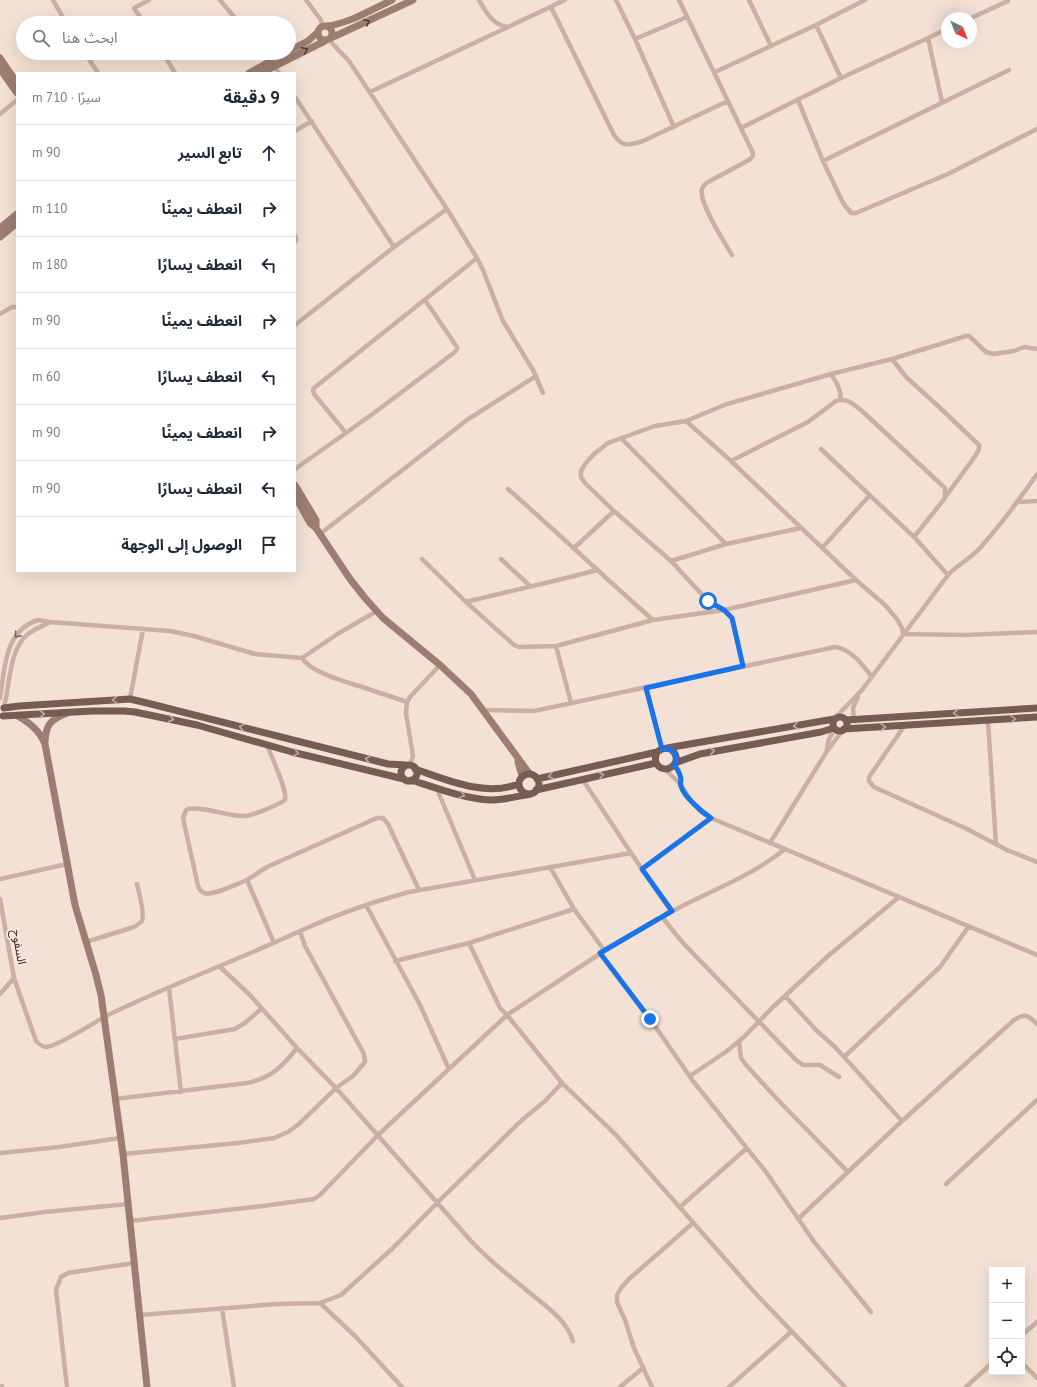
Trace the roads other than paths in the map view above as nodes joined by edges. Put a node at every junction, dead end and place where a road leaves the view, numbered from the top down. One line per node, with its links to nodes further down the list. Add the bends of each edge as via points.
1 (53, 0): 17 (street)
2 (149, 0): 18 (street, via 134,8)
3 (220, 0): 19 (street)
4 (306, 0): 23 (street, via 321,20)
5 (392, 0): 23 (street, via 347,21)
6 (412, 0): 27 (street, one-way to 6)
7 (479, 0): 22 (street, via 494,21)
8 (565, 0): 15 (street)
9 (616, 0): 26 (street)
10 (679, 0): 20 (street)
11 (749, 0): 28 (street)
12 (865, 0): 13 (street)
13 (860, 1): 21 (street)
14 (1008, 1): 16 (street)
15 (551, 7): 22 (street); 56 (street, via 619,141 630,145)
16 (977, 15)
17 (62, 16)
18 (139, 16)
19 (233, 16)
20 (687, 17): 26 (street); 44 (street)
21 (816, 25): 28 (street); 45 (street)
22 (508, 27): 48 (street)
23 (322, 28): 27 (street, via 319,37); 27 (street, via 332,31); 29 (street)
24 (941, 32): 25 (street)
25 (928, 38): 45 (street); 53 (street)
26 (635, 39): 56 (street)
27 (328, 40): 30 (street, one-way to 27); 48 (street, via 349,61)
28 (771, 46): 44 (street)
29 (296, 47)
30 (296, 55)
31 (0, 58): 37 (street)
32 (90, 60): 39 (street)
33 (167, 60): 40 (street)
34 (273, 60): 41 (street)
35 (286, 60): 36 (street, one-way to 35)
36 (274, 66): 42 (street); 43 (street)
37 (3, 70): 46 (street); 47 (street)
38 (1009, 70): 53 (street)
39 (97, 72)
40 (174, 72)
41 (251, 72)
42 (263, 72)
43 (278, 72)
44 (715, 72): 52 (street)
45 (841, 78): 50 (street)
46 (16, 82)
47 (16, 92)
48 (370, 92): 61 (street)
49 (296, 98): 55 (street)
50 (798, 100): 57 (street); 60 (street)
51 (16, 101): 54 (street)
52 (728, 101): 56 (street); 57 (street)
53 (942, 102): 60 (street)
54 (0, 114)
55 (312, 121): 59 (street); 66 (street)
56 (674, 127)
57 (741, 128): 67 (street, via 753,156 708,182 701,190 710,217)
58 (1037, 129): 60 (street, via 948,174 856,213 851,213 843,203)
59 (296, 130)
60 (823, 161)
61 (447, 209): 66 (street); 68 (street)
62 (16, 215): 64 (street)
63 (16, 224): 65 (street)
64 (0, 228)
65 (0, 237)
66 (394, 247): 72 (street)
67 (732, 255)
68 (477, 258): 69 (street); 76 (street, via 503,321)
69 (425, 300): 80 (street, via 313,390); 80 (street, via 457,349)
70 (16, 307): 71 (street)
71 (0, 314)
72 (296, 323)
73 (1037, 349): 74 (street, via 1024,347 994,354 986,352 966,336)
74 (892, 359): 75 (street); 90 (street, via 906,377 978,445 976,455)
75 (831, 374): 78 (street, via 838,385); 79 (street, via 727,404)
76 (536, 376): 77 (street); 95 (street, via 467,420)
77 (543, 393)
78 (840, 400): 83 (street, via 808,422); 90 (street, via 849,401 902,447 945,488)
79 (686, 421): 81 (street, via 655,426); 83 (street)
80 (346, 433): 84 (street)
81 (622, 439): 93 (street, via 608,444 594,454 581,470 581,477 585,483); 97 (street)
82 (821, 449): 88 (street)
83 (731, 461): 94 (street)
84 (296, 467)
85 (1037, 474): 92 (street)
86 (296, 487): 95 (street, via 316,520)
87 (508, 489): 98 (street)
88 (870, 495): 96 (street); 99 (street)
89 (296, 498): 95 (street)
90 (945, 498): 96 (street)
91 (1037, 501): 92 (street)
92 (1018, 502): 104 (street, via 978,551)
93 (614, 511): 98 (street); 102 (street)
94 (801, 528): 97 (street); 99 (street)
95 (318, 531): 109 (street, via 350,579)
96 (914, 537): 104 (street)
97 (726, 544): 102 (street)
98 (574, 548): 103 (street)
99 (822, 548): 105 (street)
100 (422, 559): 107 (street)
101 (501, 559): 106 (street)
102 (670, 561): 108 (street, via 708,601)
103 (597, 570): 106 (street); 110 (street)
104 (948, 575): 114 (street)
105 (856, 580): 108 (street); 114 (street, via 897,618)
106 (530, 586): 107 (street)
107 (466, 602): 115 (street, via 514,645)
108 (724, 610): 110 (street); 118 (street, via 732,618)
109 (377, 611): 116 (street); 117 (street)
110 (653, 620): 115 (street)
111 (50, 622): 112 (street); 122 (street, one-way to 122, via 34,621 23,628 13,640 8,651); 126 (street, via 32,631 19,643)
112 (144, 629): 116 (street, via 183,633 255,654); 123 (street)
113 (1037, 632): 114 (street)
114 (904, 634): 119 (street)
115 (556, 646): 125 (street)
116 (302, 658): 124 (street, via 307,665 329,675)
117 (440, 665): 124 (street); 128 (street, via 471,694)
118 (743, 666): 119 (street, via 835,647 849,653); 120 (street)
119 (872, 677): 121 (street)
120 (646, 688): 125 (street); 142 (street)
121 (862, 690): 133 (street); 135 (street, via 853,708)
122 (0, 698)
123 (130, 699): 126 (main road, one-way to 126); 146 (main road, one-way to 123, via 388,764)
124 (406, 702): 146 (street, via 413,756)
125 (571, 703): 128 (street, via 534,711)
126 (3, 706): 131 (main road, via 4,712)
127 (1037, 708): 135 (main road, one-way to 135)
128 (483, 710): 148 (street, via 517,758)
129 (68, 713): 130 (main road, one-way to 129); 140 (street, via 50,722); 141 (main road, one-way to 141, via 135,712 197,725)
130 (18, 716): 131 (main road); 140 (street, via 34,727)
131 (1, 717)
132 (1037, 717): 136 (main road, one-way to 132)
133 (835, 719): 134 (main road, via 842,717); 138 (main road); 142 (main road, one-way to 142)
134 (846, 720): 135 (main road); 139 (main road, via 847,726)
135 (854, 720)
136 (988, 721): 137 (main road); 158 (street)
137 (905, 725): 139 (main road, one-way to 137); 158 (street, via 869,777 874,788)
138 (835, 729): 139 (main road); 143 (street, via 829,739); 145 (main road, one-way to 138, via 700,754)
139 (844, 730): 143 (street)
140 (45, 744): 162 (street)
141 (266, 745): 150 (main road, one-way to 150); 166 (street, via 286,793 285,800 249,815 234,816 193,808 186,810 183,818 198,886 202,892 210,893)
142 (662, 750): 144 (main road, via 655,759); 145 (main road, via 675,753); 149 (main road, one-way to 149)
143 (827, 751): 157 (street)
144 (656, 763): 147 (main road); 151 (main road, one-way to 144)
145 (675, 764): 147 (main road); 153 (street)
146 (411, 766): 150 (main road, via 416,776); 150 (main road, via 401,770 401,775); 152 (main road, via 468,786 489,789 510,788)
147 (665, 770): 153 (street)
148 (525, 775): 149 (main road, via 535,776); 152 (main road)
149 (537, 779): 155 (main road, via 539,785)
150 (407, 780): 154 (main road)
151 (583, 780): 155 (main road); 160 (street)
152 (518, 784): 155 (main road, via 524,793)
153 (681, 785): 156 (street, via 700,811)
154 (437, 789): 155 (main road, one-way to 155, via 492,800); 167 (street)
155 (533, 792)
156 (711, 818): 157 (street); 164 (street)
157 (770, 843): 159 (street)
158 (996, 844): 161 (street)
159 (785, 850): 170 (street); 174 (street, via 756,870)
160 (631, 853): 163 (street); 164 (street)
161 (1037, 862)
162 (67, 864): 165 (street); 178 (street)
163 (550, 867): 167 (street); 173 (street)
164 (642, 869): 174 (street)
165 (0, 879)
166 (247, 880): 169 (street, via 267,868 377,818 383,818); 179 (street)
167 (475, 880): 169 (street)
168 (137, 884): 178 (street, via 143,916 141,922 134,927)
169 (419, 890): 172 (street)
170 (899, 897): 176 (street); 188 (street, via 828,956)
171 (0, 899): 185 (street, السفوح)
172 (366, 905): 177 (street); 183 (street)
173 (574, 909): 180 (street); 181 (street)
174 (672, 911): 175 (street)
175 (662, 917): 181 (street); 192 (street)
176 (969, 926): 182 (street); 197 (street, via 940,967)
177 (300, 930): 179 (street); 202 (street, via 305,946 364,1054 365,1062 360,1069)
178 (86, 942): 191 (street)
179 (274, 943): 184 (street)
180 (469, 943): 183 (street); 190 (street, via 500,1008)
181 (602, 952): 190 (street); 199 (street)
182 (1037, 955)
183 (395, 961): 198 (street, via 432,1029)
184 (219, 966): 186 (street); 189 (street)
185 (14, 978): 187 (street, السفوح); 191 (street, via 36,1041 41,1046 57,1043)
186 (169, 988): 191 (street); 194 (street)
187 (0, 994)
188 (785, 996): 192 (street); 197 (street)
189 (262, 1009): 194 (street, via 235,1029); 196 (street)
190 (506, 1015): 198 (street); 201 (street)
191 (105, 1017): 204 (street)
192 (759, 1021): 195 (street); 200 (street, via 803,1065 820,1065)
193 (1037, 1024): 206 (street, via 1026,1016 1014,1020)
194 (175, 1039): 203 (street)
195 (738, 1042): 199 (street); 212 (street, via 741,1058 746,1066)
196 (297, 1048): 202 (street); 203 (street, via 275,1072 258,1081)
197 (844, 1057): 206 (street)
198 (449, 1069): 207 (street)
199 (690, 1076): 209 (street)
200 (840, 1077)
201 (562, 1082): 214 (street); 216 (street, via 616,1135)
202 (336, 1088): 207 (street); 211 (street, via 299,1124 274,1138)
203 (180, 1092): 204 (street)
204 (115, 1100): 208 (street)
205 (1037, 1100): 213 (street)
206 (902, 1121): 212 (street)
207 (378, 1135): 214 (street); 219 (street, via 320,1196 314,1199)
208 (120, 1138): 210 (street); 211 (street)
209 (746, 1148): 216 (street); 218 (street)
210 (0, 1153)
211 (123, 1154): 215 (street)
212 (848, 1172): 218 (street)
213 (946, 1184)
214 (437, 1203): 222 (street, via 348,1290); 229 (street, via 485,1255 557,1316)
215 (128, 1204): 217 (street); 219 (street)
216 (680, 1207): 220 (street)
217 (0, 1218)
218 (798, 1219): 224 (street)
219 (130, 1221): 221 (street)
220 (693, 1223): 227 (street); 232 (street, via 629,1279 617,1295 617,1302)
221 (134, 1263): 225 (street); 234 (street, via 68,1273 61,1277 56,1290)
222 (320, 1303): 223 (street); 237 (street, via 356,1337)
223 (222, 1308): 225 (street); 236 (street)
224 (871, 1312)
225 (140, 1315): 235 (street)
226 (1037, 1322): 228 (street)
227 (792, 1332): 240 (street); 241 (street)
228 (1025, 1332)
229 (573, 1341)
230 (989, 1366): 242 (street)
231 (1025, 1367): 233 (street)
232 (643, 1368): 238 (street); 239 (street)
233 (1037, 1378)
234 (67, 1387)
235 (147, 1387)
236 (234, 1387)
237 (402, 1387)
238 (620, 1387)
239 (652, 1387)
240 (729, 1387)
241 (845, 1387)
242 (966, 1387)

